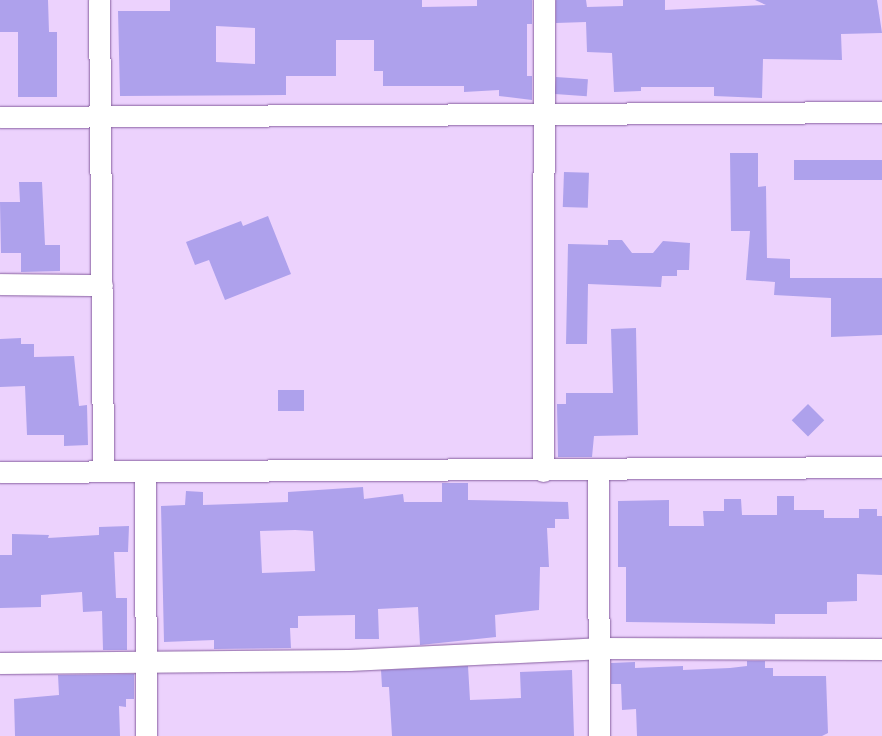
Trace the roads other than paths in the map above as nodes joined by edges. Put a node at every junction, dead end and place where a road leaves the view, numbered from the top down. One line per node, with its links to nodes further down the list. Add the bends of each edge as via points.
1 (99, 0): 5 (street)
2 (544, 0): 4 (street)
3 (882, 112): 4 (street)
4 (545, 114): 5 (street); 12 (street)
5 (100, 116): 6 (street); 8 (street)
6 (0, 117)
7 (0, 284): 8 (street)
8 (102, 285): 10 (street)
9 (882, 467): 13 (street)
10 (103, 471): 11 (street); 14 (street)
11 (144, 471): 12 (street); 17 (street)
12 (543, 471): 13 (street)
13 (598, 471): 15 (street)
14 (0, 472)
15 (599, 648): 16 (street); 17 (street, via 349,660); 20 (street)
16 (882, 649)
17 (145, 663): 18 (street); 19 (street)
18 (0, 664)
19 (146, 736)
20 (599, 736)

